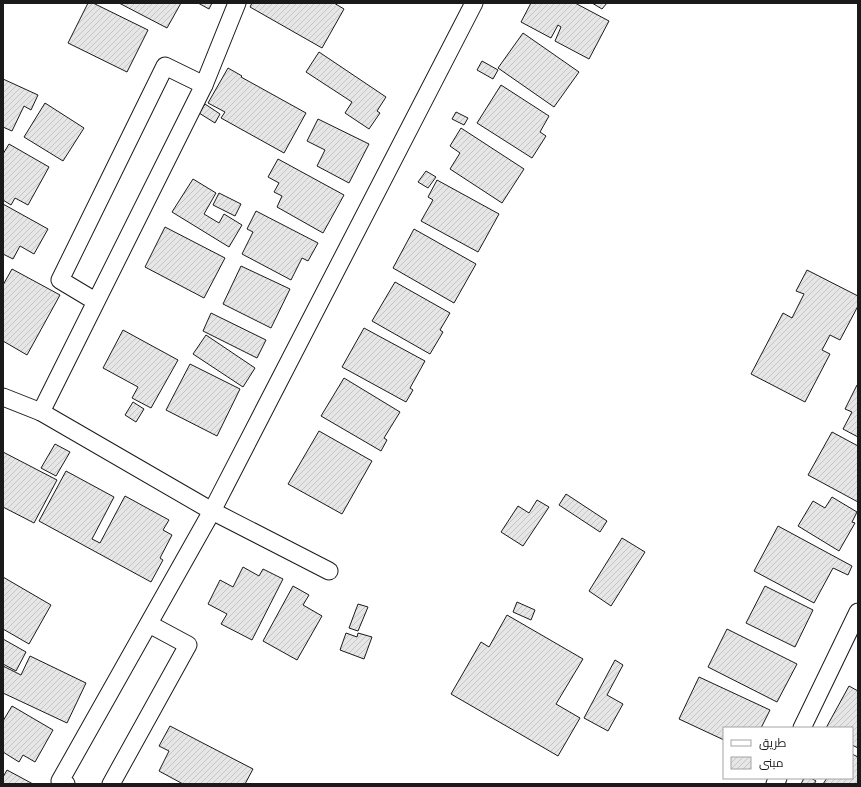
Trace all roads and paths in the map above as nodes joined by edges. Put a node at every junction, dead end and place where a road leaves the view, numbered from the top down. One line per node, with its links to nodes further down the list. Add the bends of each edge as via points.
1 (237, 3): 3 (street)
2 (474, 3): 7 (street)
3 (204, 84): 4 (street); 4 (street, via 165,66 60,280)
4 (95, 301): 6 (street)
5 (3, 397): 6 (street)
6 (41, 412): 7 (street)
7 (212, 511): 8 (street); 10 (street)
8 (329, 571)
9 (858, 612): 11 (street)
10 (149, 624): 12 (street, via 60,781); 13 (street, via 188,645)
11 (802, 727)
12 (66, 784)
13 (111, 784)

